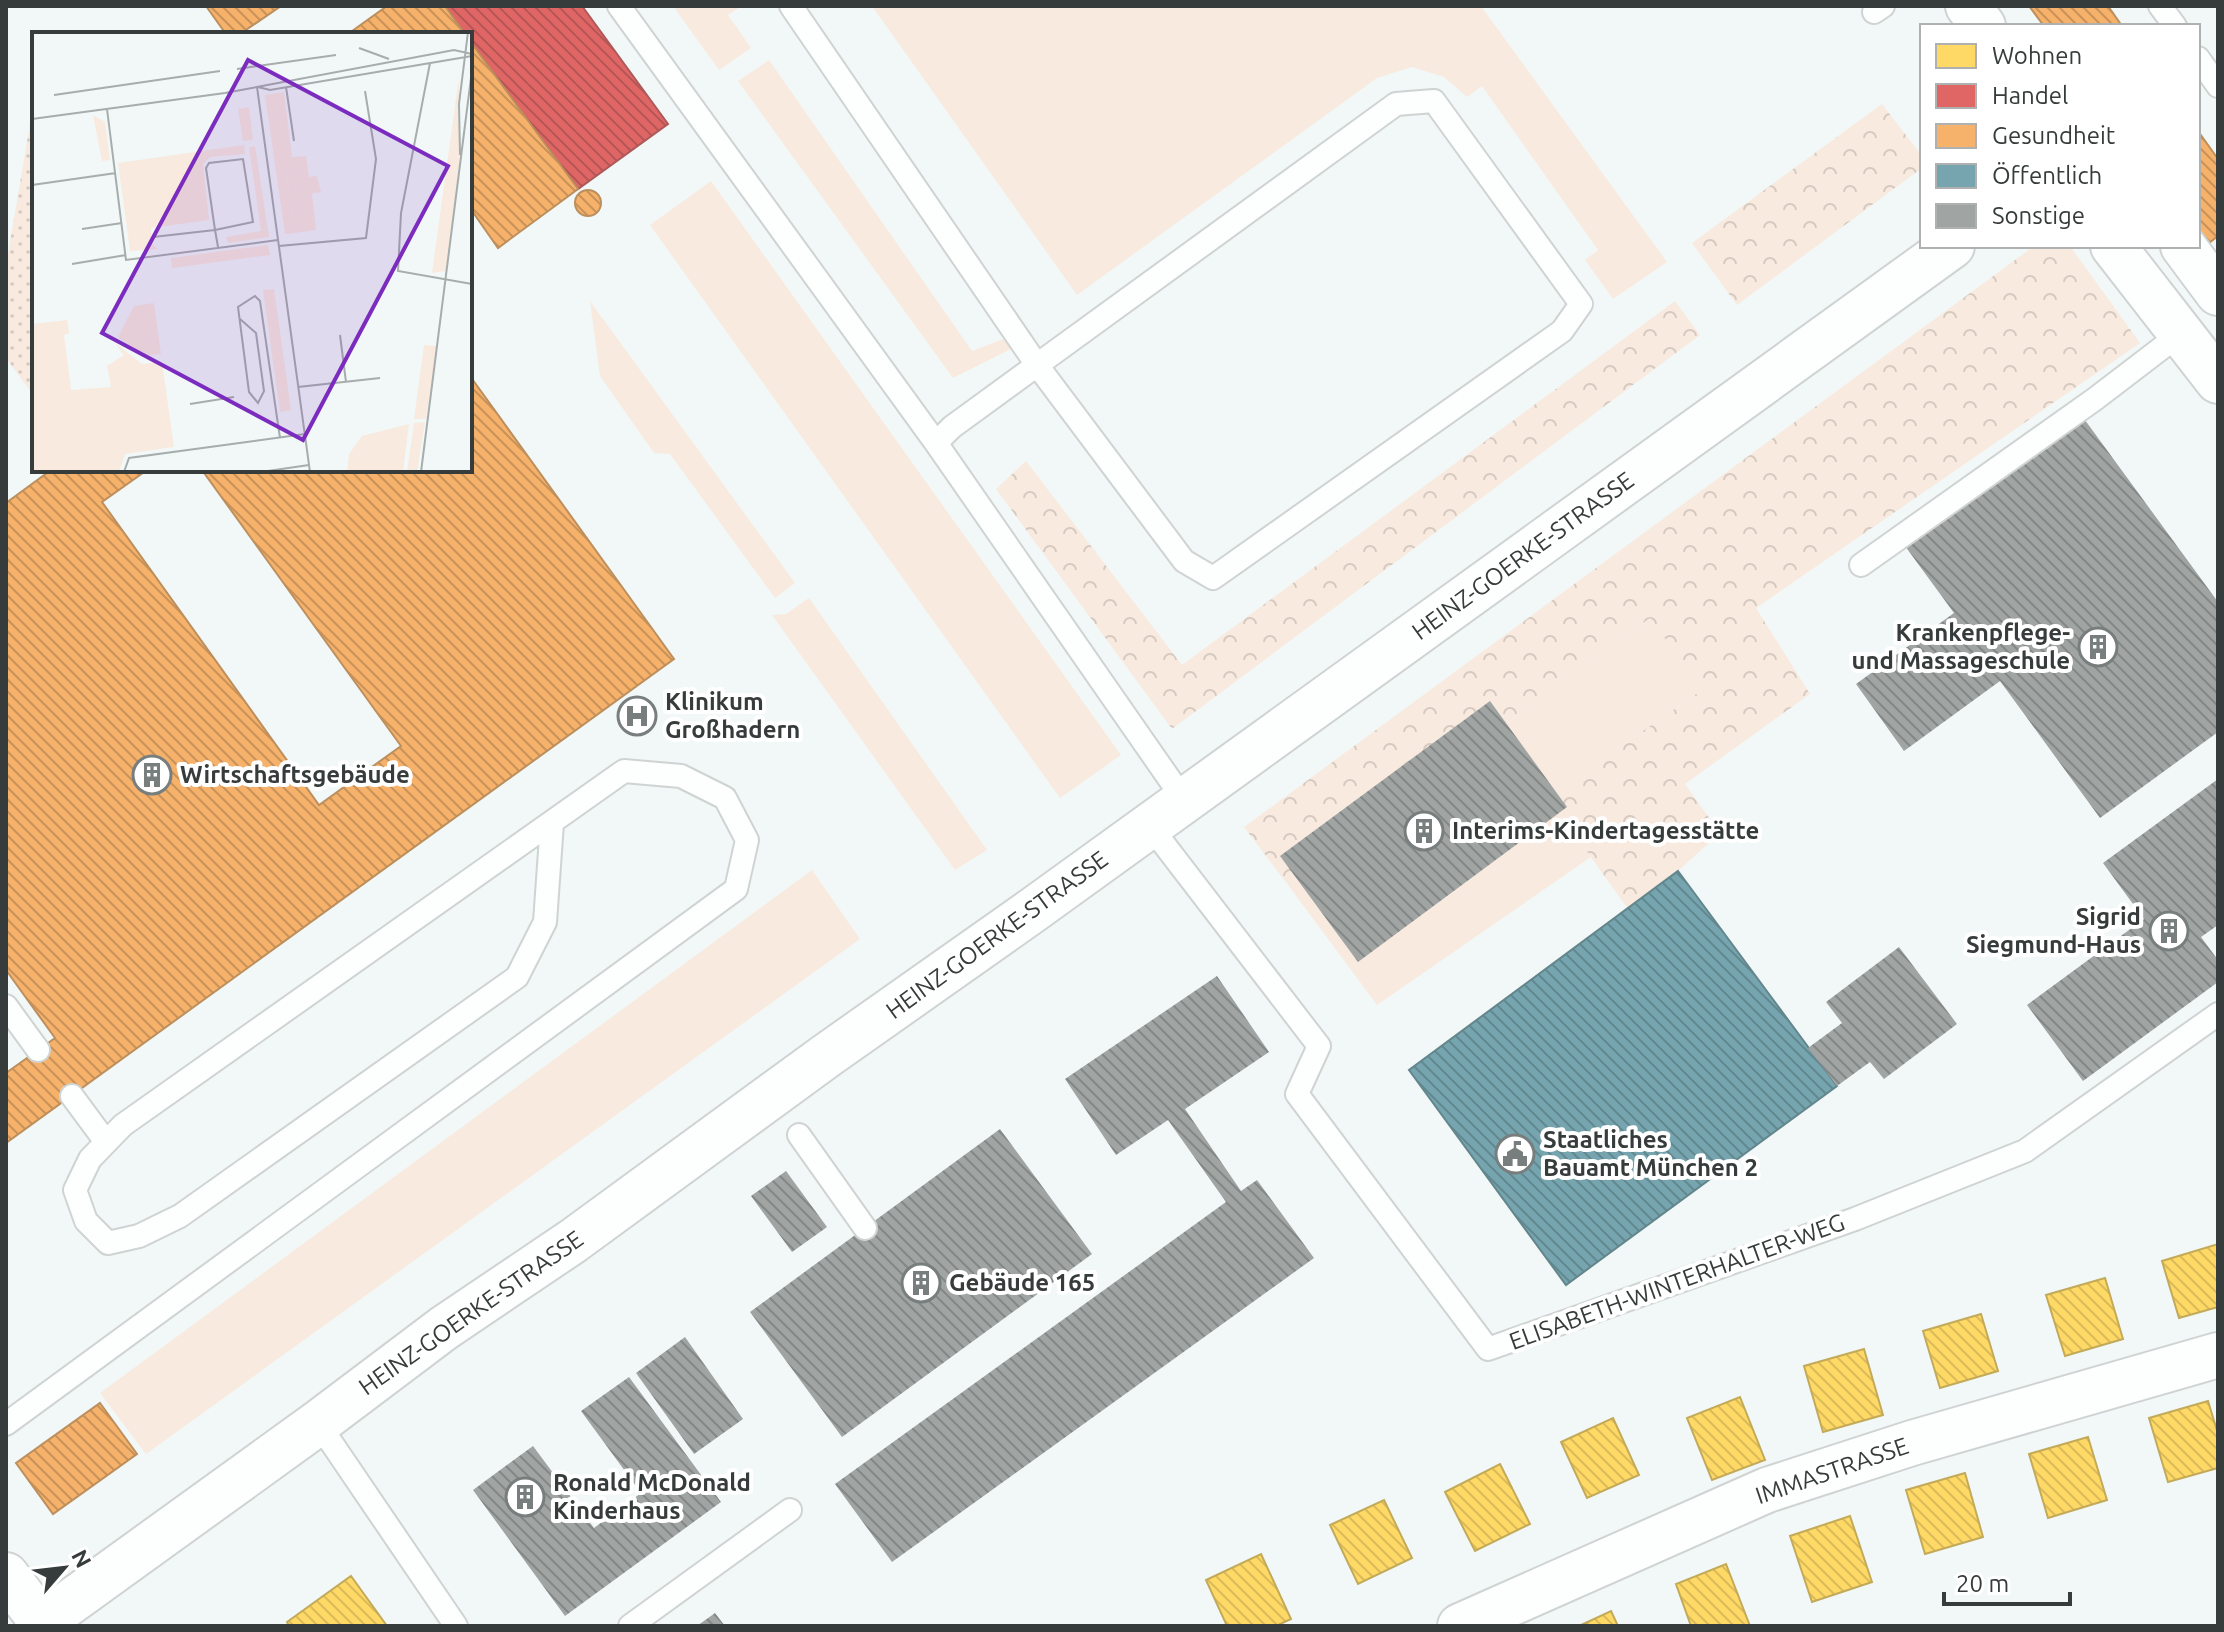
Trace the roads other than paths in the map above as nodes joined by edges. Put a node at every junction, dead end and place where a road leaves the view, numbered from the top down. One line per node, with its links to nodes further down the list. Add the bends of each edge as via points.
1 (619, 6): 16 (lane)
2 (791, 6): 14 (lane)
3 (1968, 6): 5 (street)
4 (2160, 6): 6 (lane)
5 (1982, 24)
6 (2174, 24)
7 (2200, 61): 8 (lane)
8 (2218, 86)
9 (1949, 248): 18 (street, HEINZ-GOERKE-STRASSE)
10 (2115, 248): 13 (street)
11 (2184, 248): 12 (street)
12 (2218, 293)
13 (2180, 334): 15 (street); 17 (lane)
14 (1037, 365): 14 (lane, via 1396,104 1434,101 1581,304 1562,331 1213,578 1184,561); 16 (lane)
15 (2218, 381)
16 (936, 443): 18 (lane)
17 (1861, 565)
18 (1167, 813): 21 (lane, ELISABETH-WINTERHALTER-WEG, via 1319,1046 1297,1094 1488,1349 1855,1219 2025,1151); 28 (street, HEINZ-GOERKE-STRASSE)
19 (552, 823): 25 (lane); 25 (lane, via 545,922 517,977 180,1216 139,1236 108,1243 86,1221 75,1190 90,1159); 29 (lane, via 624,771 681,776 725,798 747,840 736,889)
20 (6, 1006): 22 (lane)
21 (2218, 1014)
22 (38, 1050)
23 (72, 1096): 25 (lane)
24 (799, 1135): 26 (lane)
25 (106, 1142)
26 (865, 1228)
27 (2218, 1355): 35 (street, IMMASTRASSE, via 1767,1490)
28 (318, 1423): 32 (street, HEINZ-GOERKE-STRASSE); 33 (lane)
29 (6, 1424)
30 (790, 1510): 34 (lane)
31 (6, 1575): 32 (street)
32 (40, 1624)
33 (456, 1626)
34 (630, 1626)
35 (1460, 1626)

